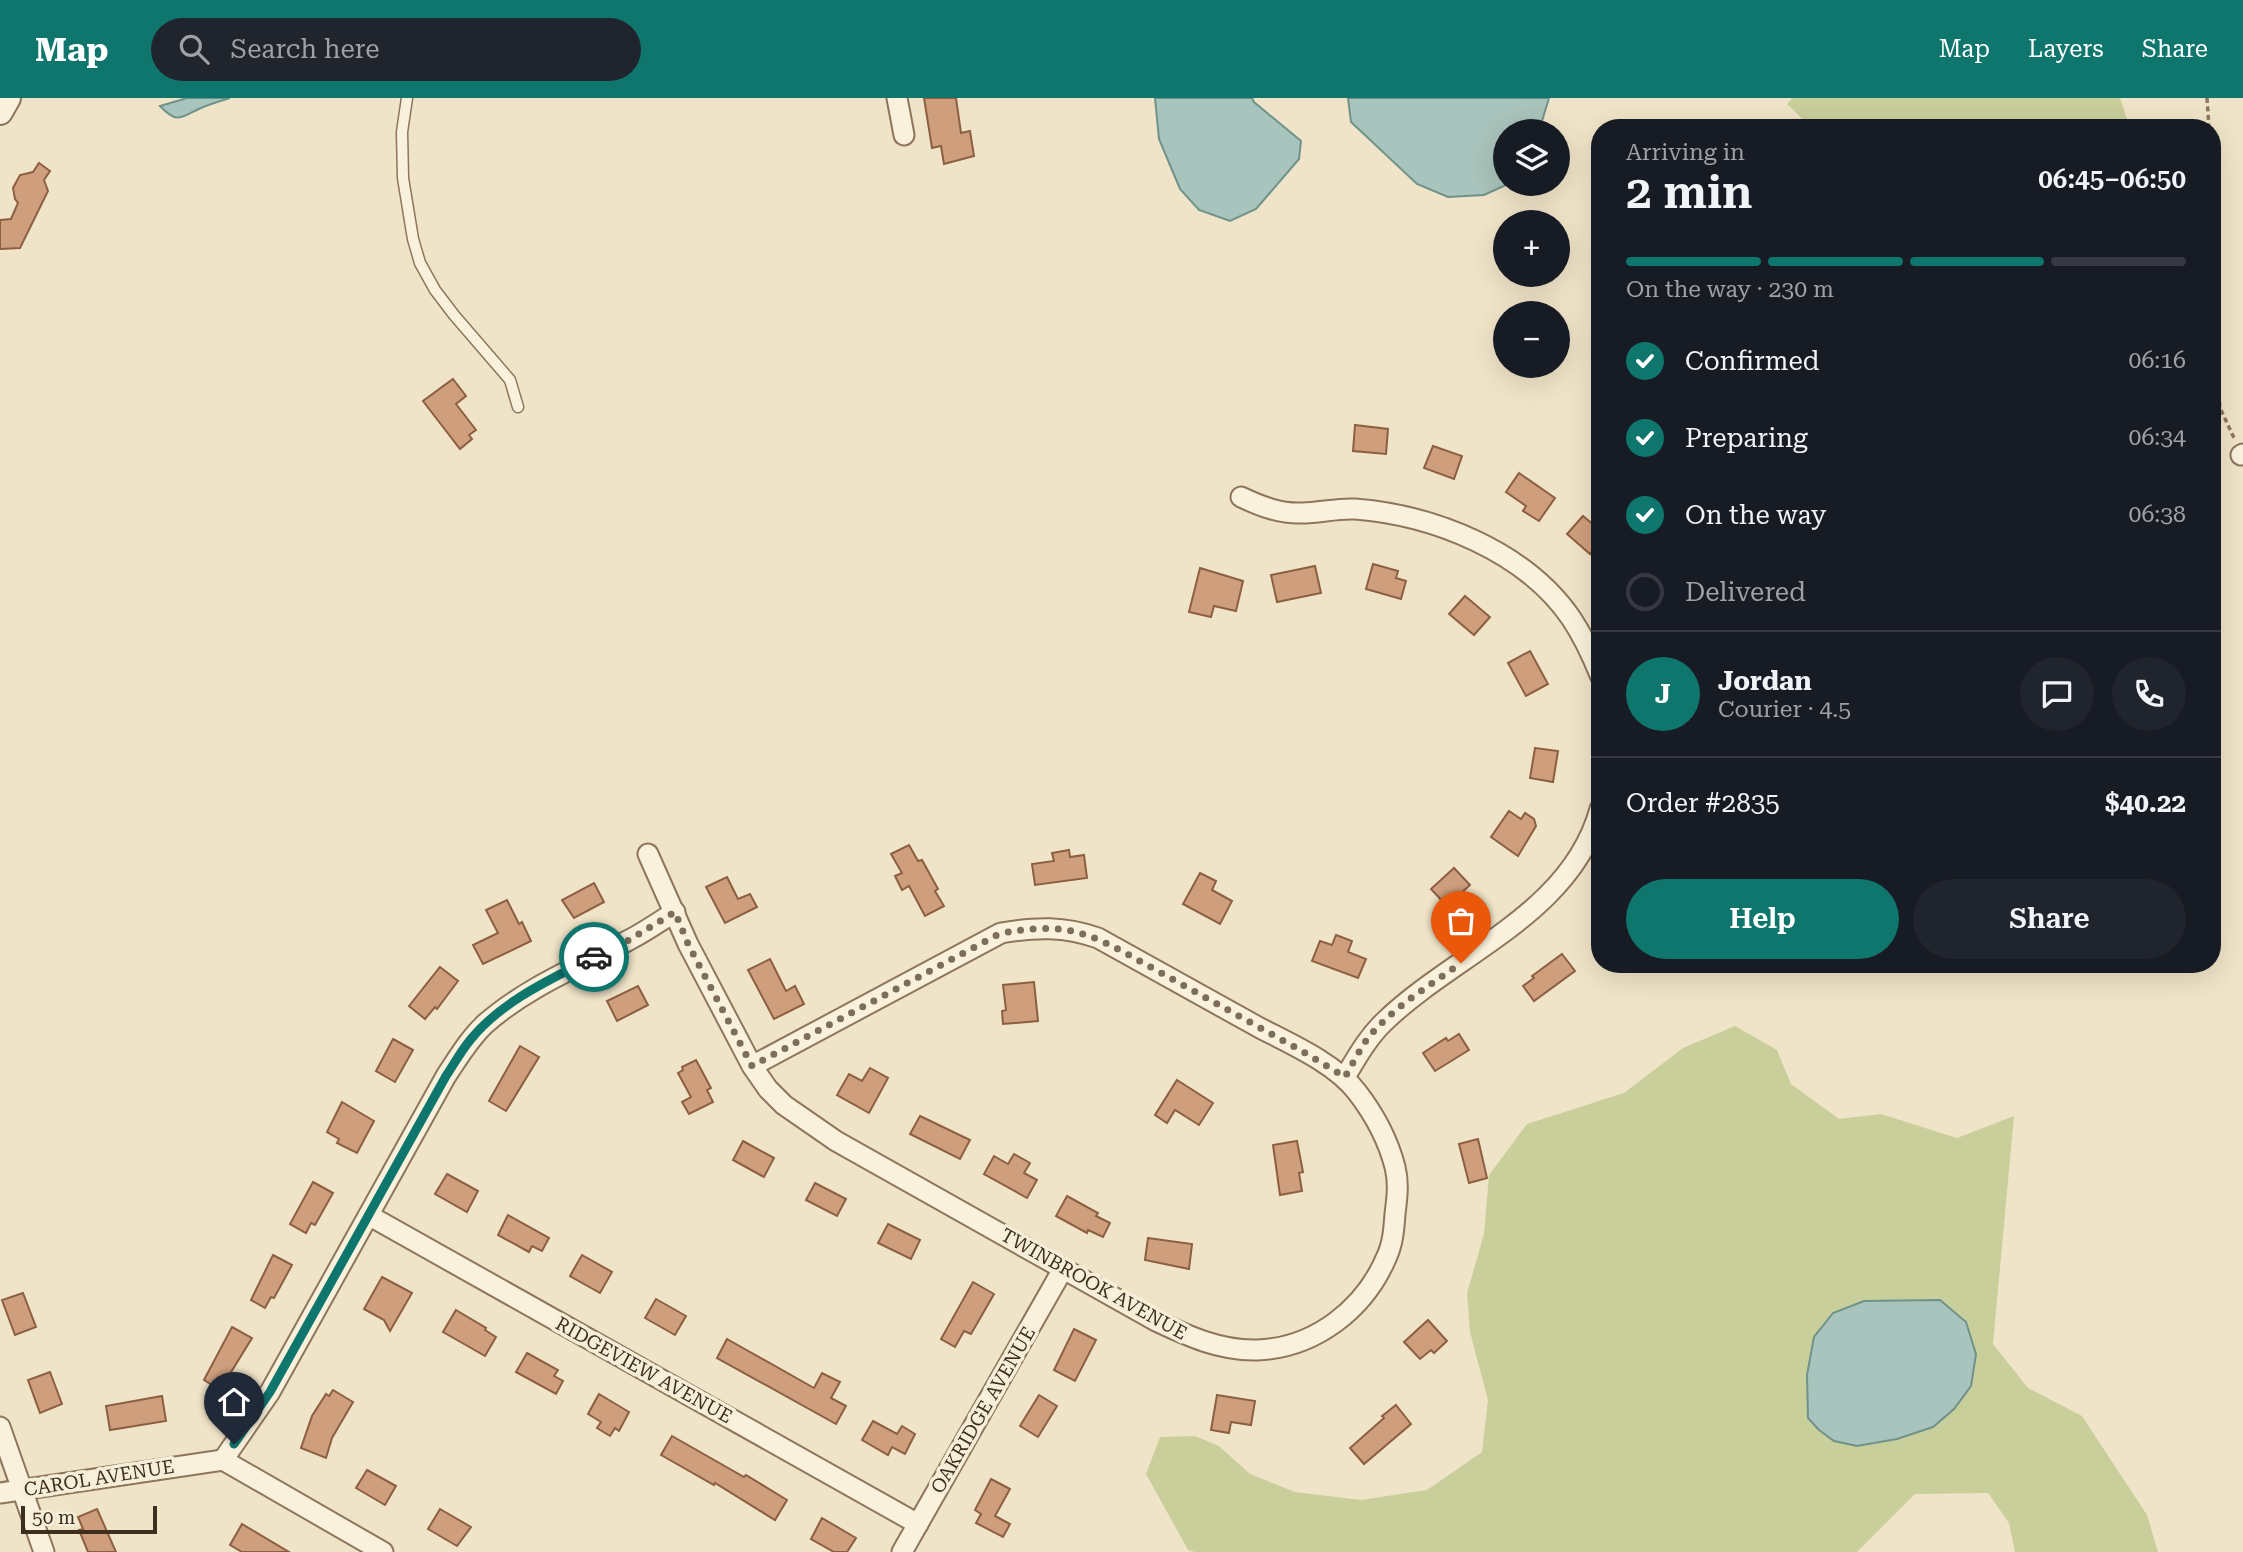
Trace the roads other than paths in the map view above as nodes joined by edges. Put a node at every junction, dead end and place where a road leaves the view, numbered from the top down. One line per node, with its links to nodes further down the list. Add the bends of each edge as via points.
1 (8, 98): 4 (street)
2 (407, 98): 6 (lane, via 403,178 420,263 454,315 510,380)
3 (897, 98): 5 (street)
4 (0, 112)
5 (904, 135)
6 (518, 407)
7 (1241, 497): 8 (street, via 1281,512 1350,509 1401,516 1492,549 1548,590)
8 (1591, 654)
9 (1591, 830): 13 (street, via 1555,886 1519,921 1403,1004 1367,1040)
10 (648, 854): 11 (street, TWINBROOK AVENUE)
11 (675, 912): 12 (street, TWINBROOK AVENUE); 14 (street, via 518,999 484,1025 446,1076)
12 (752, 1066): 13 (street, TWINBROOK AVENUE, via 1001,933 1037,928 1077,931 1098,938); 15 (street, TWINBROOK AVENUE, via 784,1105 836,1141)
13 (1345, 1077): 15 (street, TWINBROOK AVENUE, via 1380,1128 1398,1191 1388,1255 1366,1292 1336,1323 1278,1348 1215,1345 1156,1321)
14 (370, 1216): 17 (street, via 270,1392); 20 (street, RIDGEVIEW AVENUE)
15 (1063, 1269): 20 (street, OAKRIDGE AVENUE)
16 (0, 1427): 18 (street)
17 (223, 1460): 18 (street, CAROL AVENUE); 22 (street)
18 (22, 1490): 19 (street, CAROL AVENUE); 21 (street)
19 (0, 1493)
20 (918, 1524): 23 (street, OAKRIDGE AVENUE)
21 (44, 1552)
22 (383, 1552)
23 (902, 1552)

